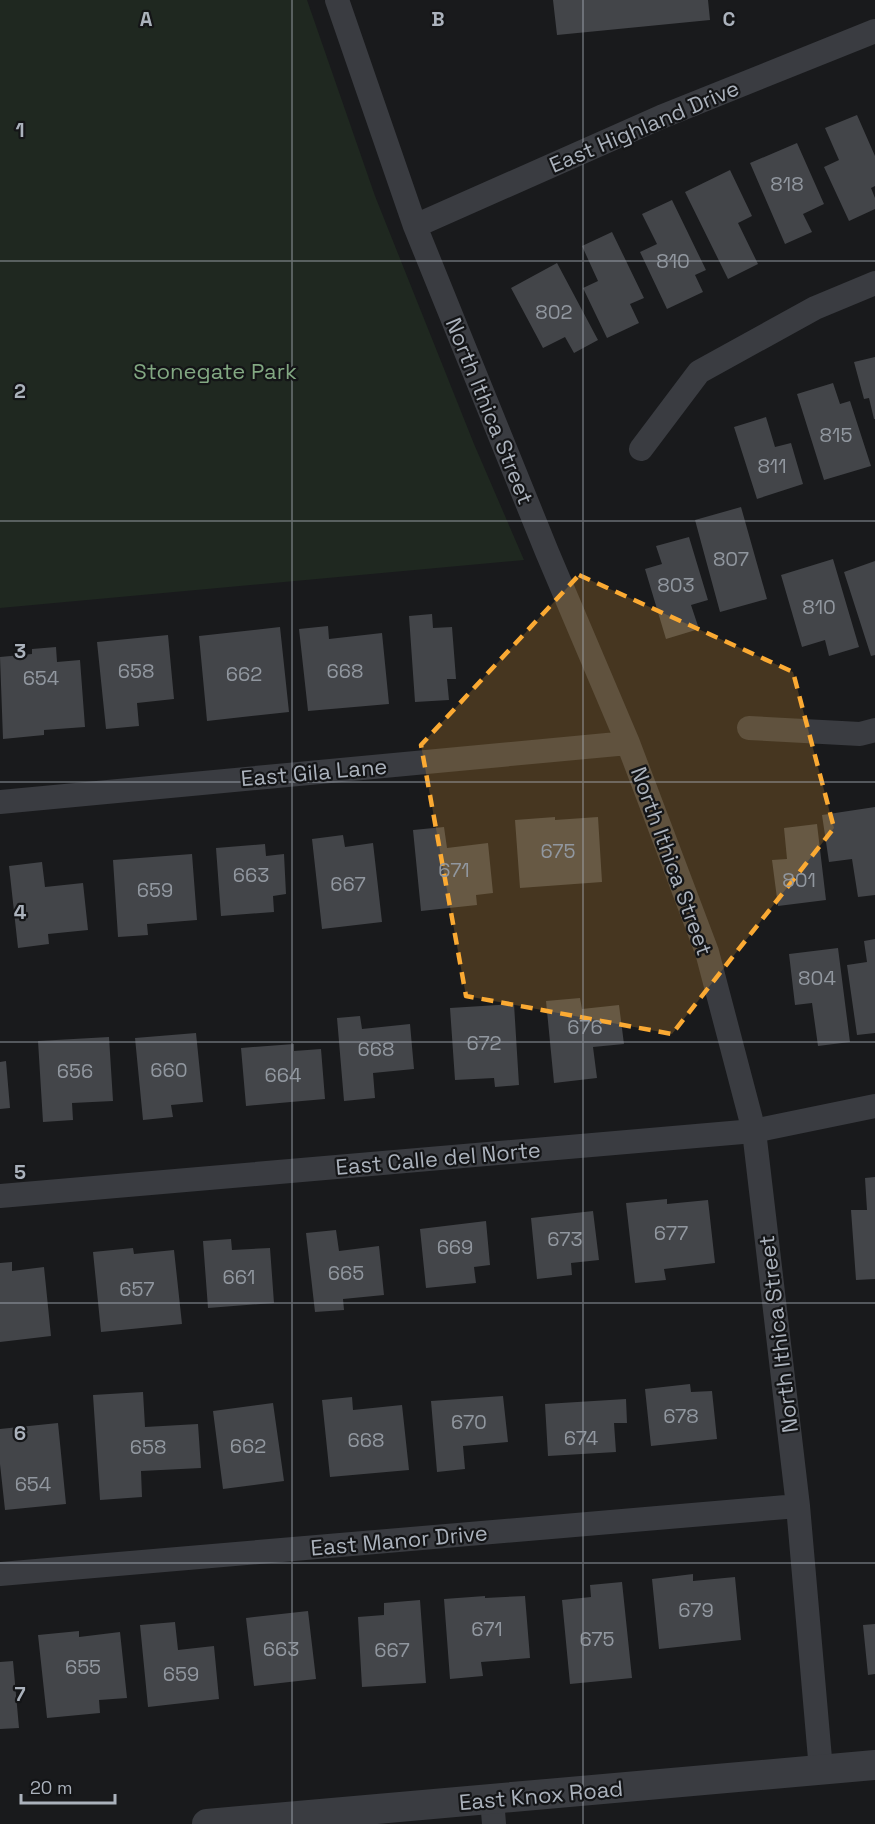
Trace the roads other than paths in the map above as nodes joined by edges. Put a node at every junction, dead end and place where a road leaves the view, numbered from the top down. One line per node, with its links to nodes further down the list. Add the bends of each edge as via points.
1 (337, 0): 3 (street, North Ithica Street)
2 (875, 31): 3 (street, East Highland Drive, via 661,117)
3 (415, 226): 8 (street, North Ithica Street)
4 (875, 283): 5 (street, via 815,308 699,372)
5 (641, 449)
6 (749, 728): 7 (street, via 860,734)
7 (875, 730)
8 (628, 743): 9 (street, East Gila Lane); 11 (street, North Ithica Street, via 708,952)
9 (0, 801)
10 (875, 1106): 11 (street, East Calle del Norte)
11 (754, 1131): 12 (street, East Calle del Norte); 13 (street, North Ithica Street)
12 (0, 1196)
13 (798, 1506): 14 (street, East Manor Drive); 16 (street, North Ithica Street)
14 (0, 1574)
15 (875, 1765): 16 (street, East Knox Road)
16 (821, 1770): 17 (street, East Knox Road)
17 (493, 1812): 18 (street, East Knox Road)
18 (207, 1824)

